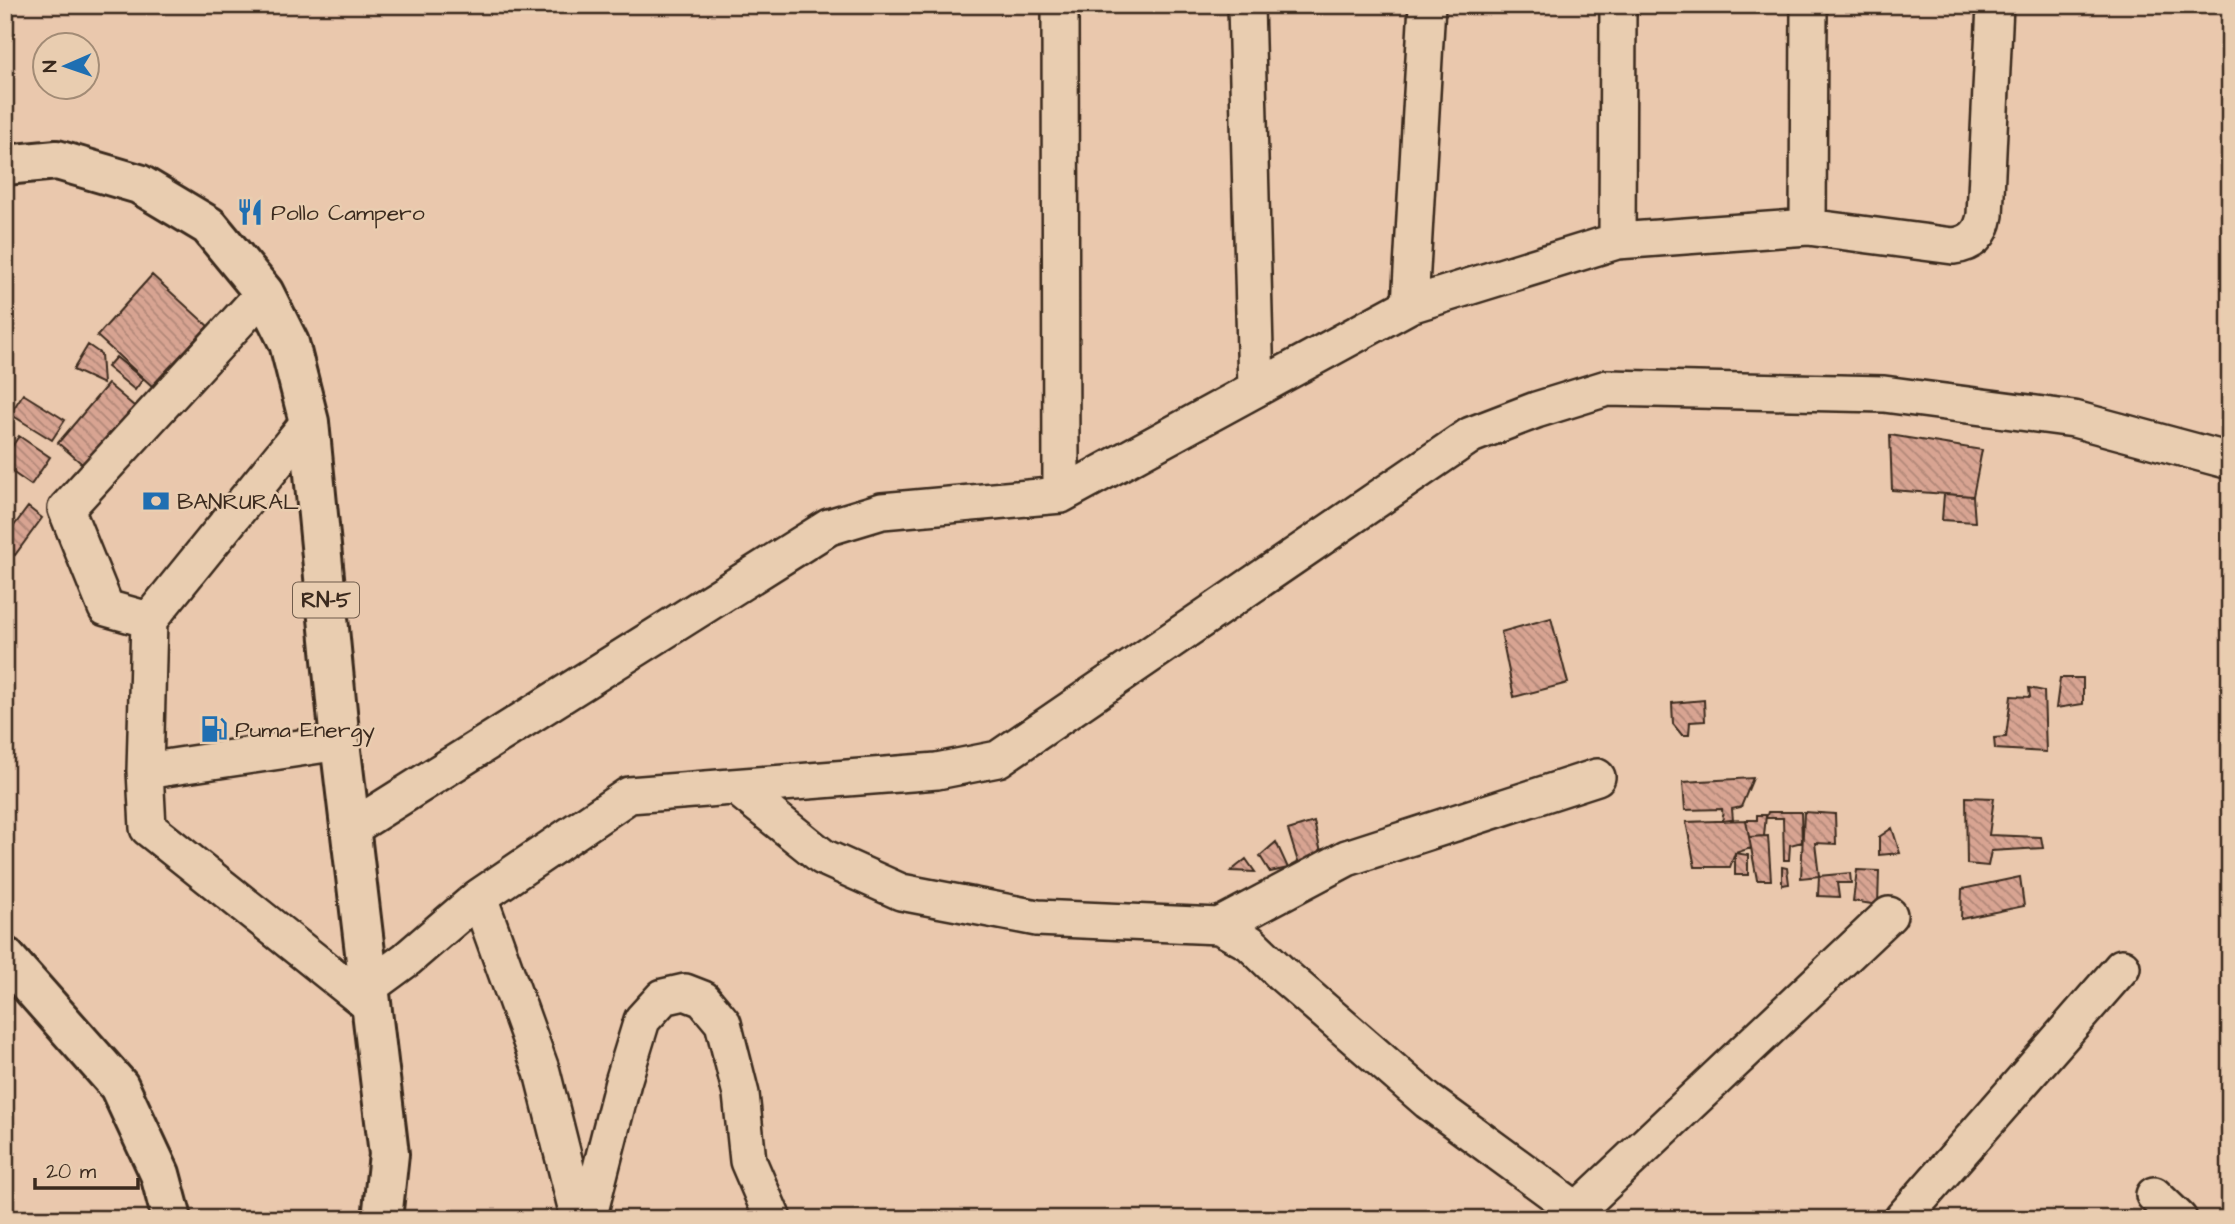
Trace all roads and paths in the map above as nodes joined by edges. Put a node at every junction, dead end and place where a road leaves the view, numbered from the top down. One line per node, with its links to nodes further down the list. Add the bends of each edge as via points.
1 (1060, 5): 15 (street)
2 (1246, 5): 12 (street)
3 (1427, 5): 11 (street)
4 (1618, 5): 9 (street)
5 (1808, 5): 8 (street)
6 (1995, 5): 8 (street, via 1985,215 1979,234 1953,246)
7 (5, 165): 10 (main road, RN-5, via 57,160 139,184 209,226)
8 (1808, 227): 9 (street)
9 (1616, 241): 11 (street)
10 (264, 293): 13 (main road, RN-5, via 289,343); 16 (street, via 66,509 107,608)
11 (1410, 305): 12 (street)
12 (1256, 389): 15 (street)
13 (309, 422): 16 (street); 17 (main road, RN-5)
14 (2230, 461): 20 (street, via 2074,418 1884,394 1607,388 1471,435 998,759 937,771)
15 (1061, 495): 21 (street, via 882,511 829,527)
16 (149, 620): 18 (street)
17 (340, 743): 18 (street); 21 (main road, RN-5)
18 (145, 771): 27 (street, via 148,828)
19 (1597, 777): 24 (street, via 1347,858)
20 (736, 788): 22 (street, via 629,795); 24 (street, via 823,857 901,892 1037,918)
21 (350, 829): 27 (main road, RN-5)
22 (479, 897): 27 (street); 32 (street, via 542,1072)
23 (1889, 915): 29 (street)
24 (1219, 926): 29 (street, via 1250,943 1428,1101)
25 (5, 957): 30 (main road, via 119,1086 160,1174)
26 (2122, 967): 35 (street)
27 (370, 996): 31 (main road, RN-5, via 389,1154)
28 (2154, 1195): 36 (street)
29 (1583, 1214)
30 (172, 1219)
31 (382, 1219)
32 (579, 1219)
33 (588, 1219): 34 (street, via 642,1020 663,997 685,992 703,999 723,1023 741,1094 748,1161)
34 (773, 1219)
35 (1902, 1219)
36 (2179, 1219)

